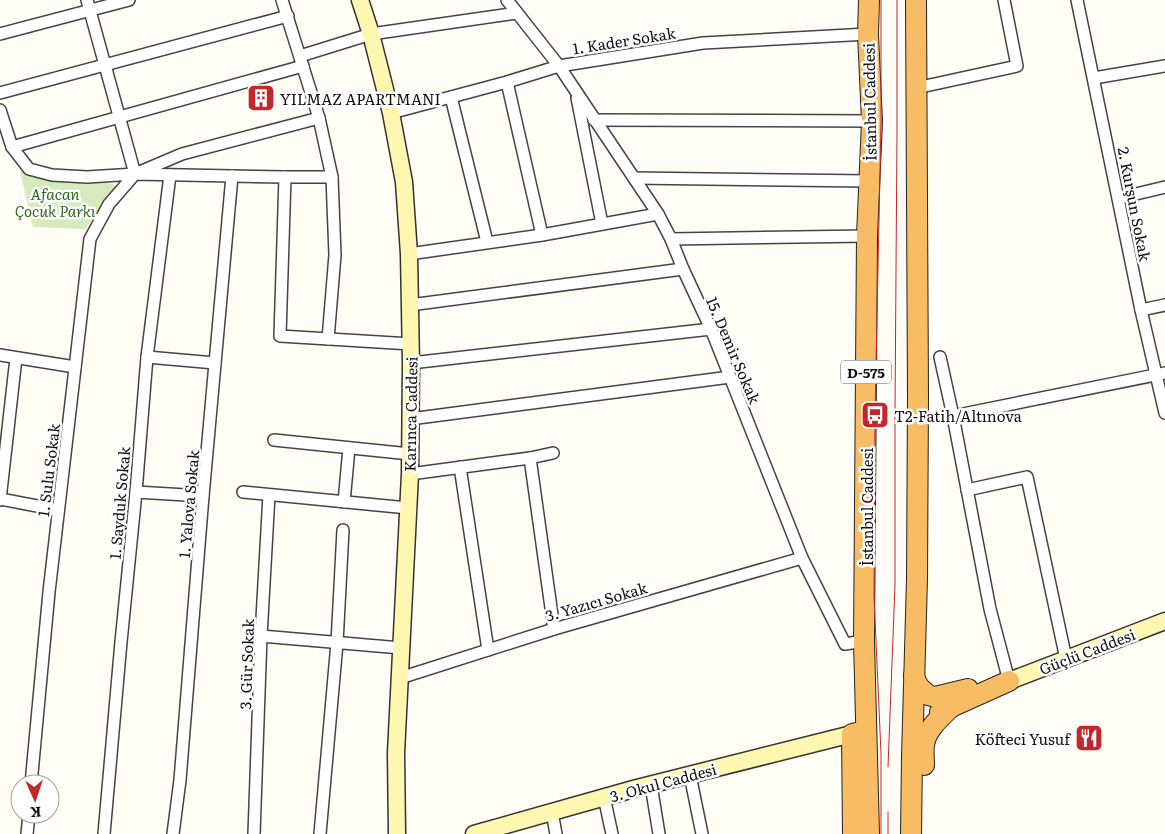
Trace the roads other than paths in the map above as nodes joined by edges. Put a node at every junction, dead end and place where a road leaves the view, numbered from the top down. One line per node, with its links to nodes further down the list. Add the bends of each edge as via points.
1 (129, 0): 10 (street)
2 (282, 0): 12 (street)
3 (360, 0): 14 (main road, Karınca Caddesi)
4 (507, 0): 11 (street, 15. Demir Sokak)
5 (861, 0): 15 (highway)
6 (869, 0): 15 (highway, İstanbul Caddesi / D-575)
7 (916, 0): 22 (highway)
8 (1004, 0): 22 (street, via 1017,66)
9 (1077, 0): 20 (street, 2. Kurşun Sokak)
10 (88, 6): 13 (street); 17 (street)
11 (517, 13): 14 (street); 18 (street, 15. Demir Sokak)
12 (288, 16): 16 (street); 17 (street)
13 (0, 34)
14 (371, 34): 16 (street); 27 (main road, Karınca Caddesi)
15 (868, 34): 18 (street, 1. Kader Sokak, via 702,43); 31 (highway, İstanbul Caddesi / D-575)
16 (301, 61): 28 (street); 29 (street)
17 (105, 65): 24 (street); 28 (street)
18 (559, 66): 21 (street, 1. Kader Sokak); 23 (street, 15. Demir Sokak)
19 (1165, 66): 20 (street)
20 (1094, 78): 41 (street, 2. Kurşun Sokak)
21 (507, 82): 25 (street, 1. Kader Sokak); 44 (street)
22 (916, 88): 94 (highway, via 918,398)
23 (576, 91): 30 (street, 15. Demir Sokak); 43 (street)
24 (0, 93)
25 (451, 97): 27 (street, 1. Kader Sokak); 47 (street)
26 (0, 110): 32 (street)
27 (391, 113): 48 (main road, Karınca Caddesi, via 404,182)
28 (119, 117): 32 (street); 33 (street)
29 (319, 118): 33 (street, via 182,154); 37 (street)
30 (594, 120): 31 (street); 38 (street, 15. Demir Sokak)
31 (872, 121): 39 (highway, İstanbul Caddesi / D-575)
32 (12, 147): 33 (street, via 29,169 87,177)
33 (135, 174): 34 (street); 62 (street, 1. Sulu Sokak, via 109,204 90,239)
34 (170, 175): 35 (street); 57 (street, 1. Sayduk Sokak)
35 (232, 176): 36 (street); 61 (street, 1. Yalova Sokak)
36 (285, 177): 37 (street); 54 (street, via 280,336)
37 (332, 177): 54 (street, via 335,255)
38 (634, 178): 39 (street); 42 (street, 15. Demir Sokak)
39 (870, 181): 45 (highway, İstanbul Caddesi / D-575)
40 (1165, 187): 41 (street)
41 (1118, 198): 52 (street, 2. Kurşun Sokak)
42 (658, 214): 43 (street); 46 (street, 15. Demir Sokak)
43 (602, 224): 44 (street)
44 (542, 235): 47 (street)
45 (867, 236): 46 (street); 89 (highway, İstanbul Caddesi / D-575)
46 (671, 239): 49 (street, 15. Demir Sokak)
47 (487, 242): 48 (street)
48 (409, 254): 50 (main road, Karınca Caddesi)
49 (683, 269): 50 (street); 53 (street, 15. Demir Sokak)
50 (410, 305): 55 (main road, Karınca Caddesi)
51 (1165, 305): 52 (street)
52 (1141, 310): 63 (street, 2. Kurşun Sokak)
53 (711, 329): 60 (street); 64 (street, 15. Demir Sokak)
54 (328, 339): 55 (street)
55 (411, 344): 60 (main road, Karınca Caddesi)
56 (0, 355): 59 (street)
57 (147, 356): 61 (street); 76 (street, 1. Sayduk Sokak)
58 (940, 357): 66 (street)
59 (16, 358): 62 (street); 80 (street)
60 (411, 362): 67 (main road, Karınca Caddesi)
61 (215, 364): 79 (street, 1. Yalova Sokak)
62 (75, 367): 83 (street, 1. Sulu Sokak)
63 (1161, 374): 65 (street, 2. Kurşun Sokak); 66 (street)
64 (730, 376): 67 (street); 85 (street, 15. Demir Sokak)
65 (1165, 413)
66 (953, 416): 75 (street)
67 (410, 419): 71 (main road, Karınca Caddesi)
68 (274, 440): 69 (street)
69 (349, 448): 71 (street); 81 (street)
70 (554, 453): 72 (street)
71 (410, 454): 74 (main road, Karınca Caddesi)
72 (530, 458): 73 (street); 87 (street)
73 (460, 467): 74 (street); 92 (street)
74 (410, 474): 82 (main road, Karınca Caddesi)
75 (967, 490): 93 (street, via 1027,477); 96 (street, via 990,609)
76 (136, 492): 79 (street); 106 (street, 1. Sayduk Sokak)
77 (243, 492): 78 (street)
78 (269, 495): 81 (street); 88 (street, 3. Gür Sokak)
79 (203, 496): 107 (street, 1. Yalova Sokak)
80 (0, 499): 83 (street)
81 (344, 502): 82 (street)
82 (408, 508): 91 (main road, Karınca Caddesi)
83 (58, 510): 100 (street, 1. Sulu Sokak)
84 (343, 530): 90 (street)
85 (802, 558): 87 (street, 3. Yazıcı Sokak); 89 (street, 15. Demir Sokak, via 845,644)
86 (1165, 621): 93 (main road, Güçlü Caddesi)
87 (554, 629): 92 (street, 3. Yazıcı Sokak)
88 (261, 636): 90 (street); 108 (street, 3. Gür Sokak)
89 (864, 640): 98 (highway, İstanbul Caddesi / D-575)
90 (337, 642): 91 (street); 109 (street)
91 (401, 648): 95 (main road, Karınca Caddesi)
92 (488, 650): 95 (street, 3. Yazıcı Sokak)
93 (1066, 660): 96 (main road, Güçlü Caddesi)
94 (914, 675): 96 (highway, via 920,688 935,697); 99 (highway)
95 (400, 678): 110 (main road, Karınca Caddesi, via 396,753)
96 (1009, 681): 97 (highway)
97 (952, 706): 99 (highway, via 933,715 918,728); 118 (highway, via 932,727 924,744)
98 (861, 737): 101 (main road, 3. Okul Caddesi); 115 (highway); 116 (highway, İstanbul Caddesi)
99 (912, 748): 117 (highway)
100 (33, 774)
101 (690, 775): 102 (main road, 3. Okul Caddesi); 114 (street)
102 (650, 784): 103 (main road, 3. Okul Caddesi); 113 (street)
103 (604, 798): 104 (main road, 3. Okul Caddesi); 112 (street)
104 (552, 812): 105 (main road, 3. Okul Caddesi); 111 (street)
105 (485, 833)
106 (104, 834)
107 (173, 834)
108 (254, 834)
109 (320, 834)
110 (397, 834)
111 (556, 834)
112 (612, 834)
113 (659, 834)
114 (702, 834)
115 (853, 834)
116 (868, 834)
117 (911, 834)
118 (925, 834)

